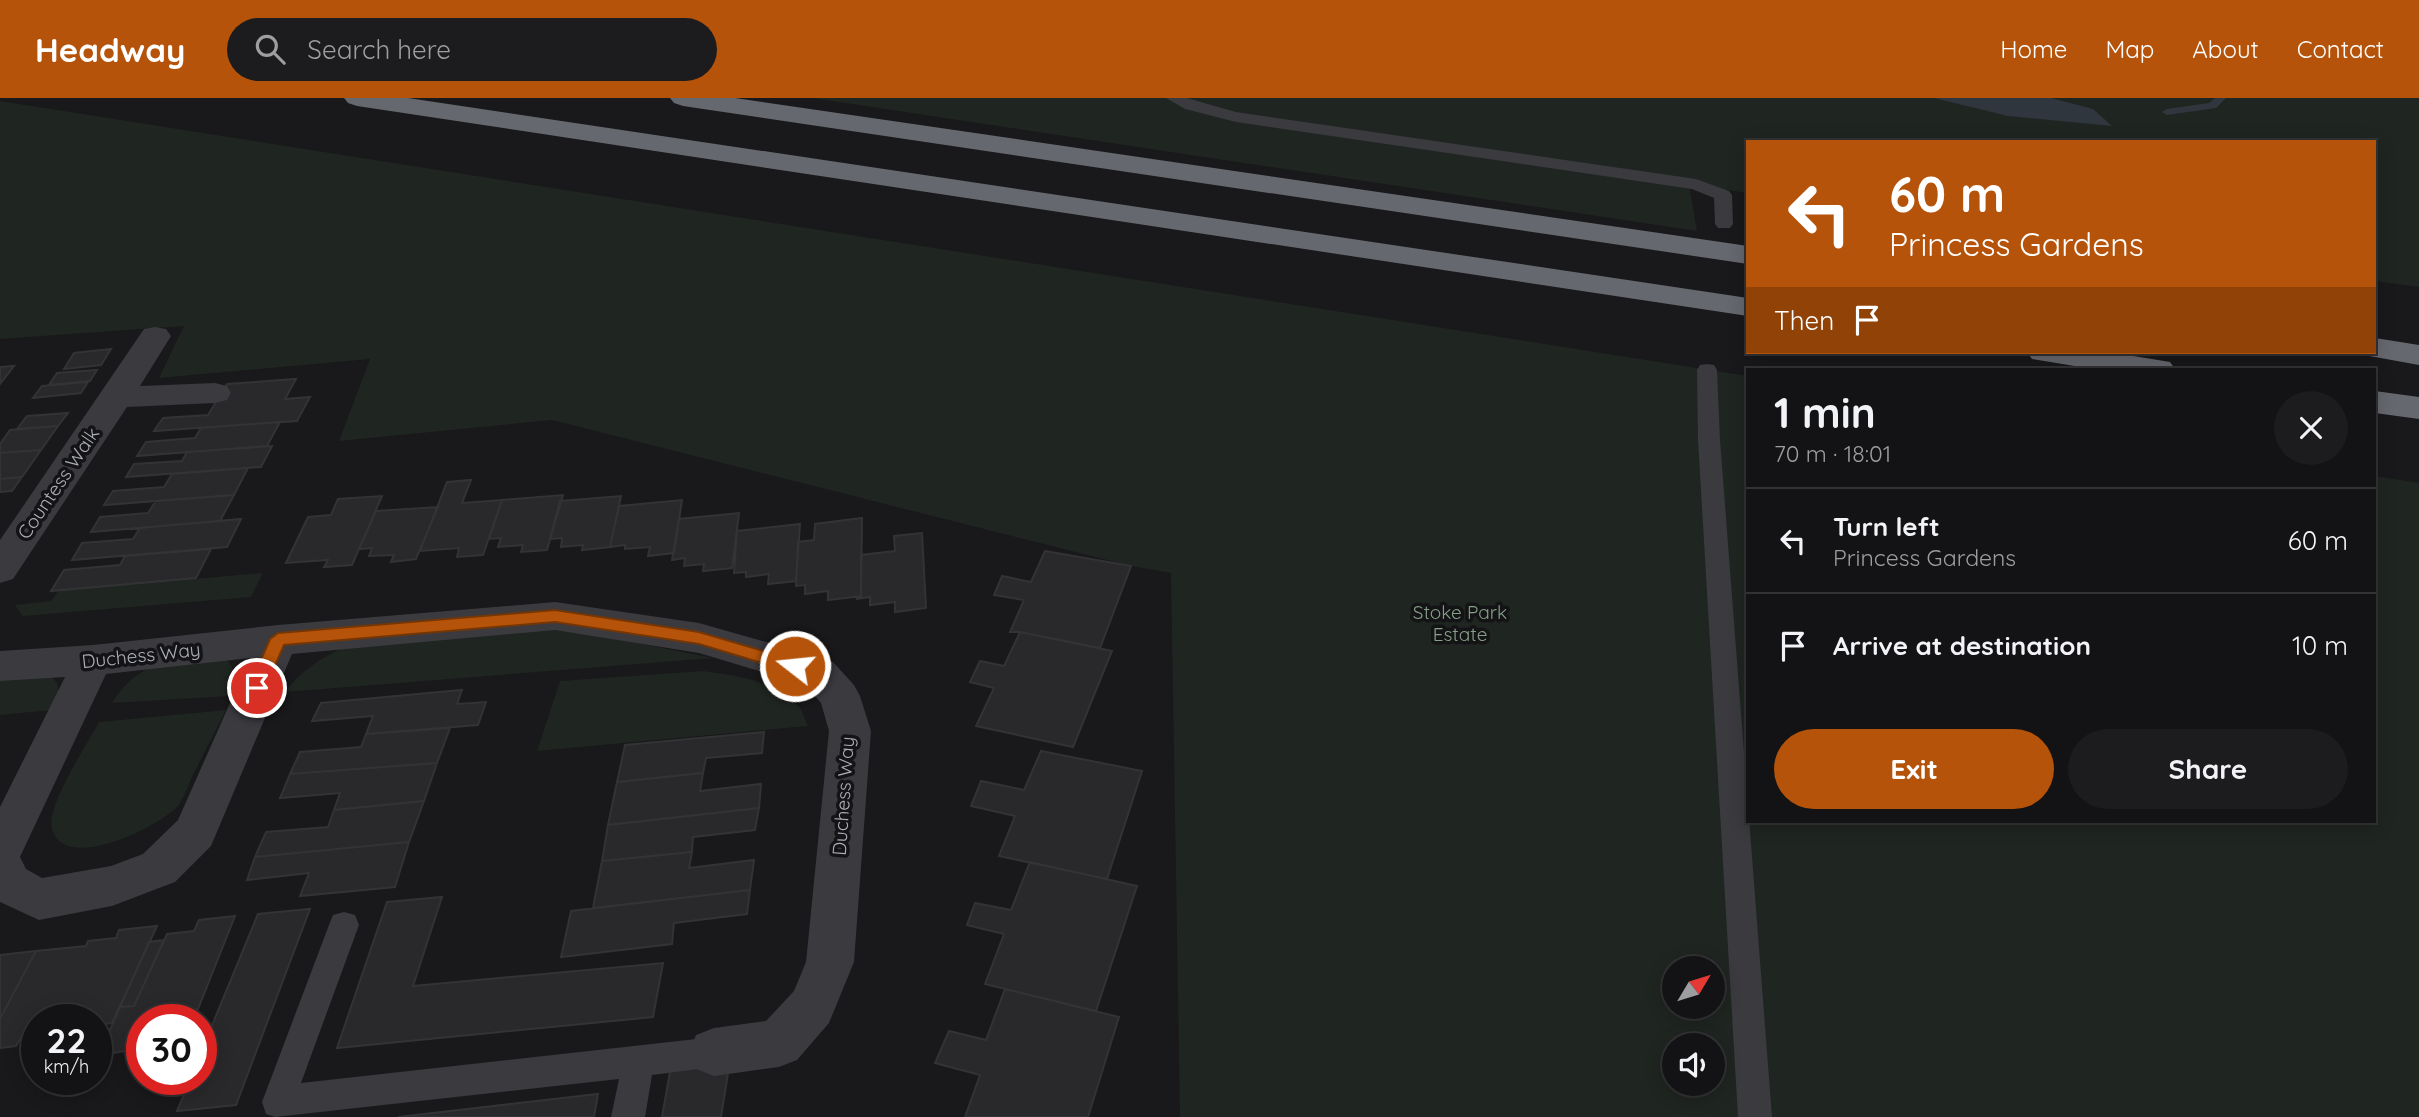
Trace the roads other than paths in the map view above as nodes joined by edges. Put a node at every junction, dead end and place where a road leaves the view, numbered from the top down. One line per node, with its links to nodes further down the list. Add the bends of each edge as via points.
1 (357, 98): 6 (highway)
2 (683, 98): 5 (highway)
3 (1174, 98): 4 (lane, via 1236,117 1696,184 1723,195)
4 (1724, 224)
5 (1746, 255)
6 (1746, 307)
7 (155, 336): 14 (street, Countess Walk)
8 (2376, 348): 10 (highway)
9 (2057, 354): 11 (highway)
10 (2419, 355)
11 (2152, 368)
12 (1707, 370): 27 (lane)
13 (215, 393): 14 (street)
14 (117, 397): 17 (street, Countess Walk)
15 (2376, 402): 16 (highway)
16 (2419, 408)
17 (0, 569)
18 (278, 639): 19 (street, Duchess Way); 22 (street, via 195,833 159,868 113,886 39,899 8,883); 24 (street, Duchess Way, via 555,616 699,638 819,673 840,696 850,731 830,962 812,1007 779,1043)
19 (93, 660): 20 (street, Duchess Way); 21 (street)
20 (0, 666)
21 (0, 853)
22 (0, 862)
23 (344, 925): 25 (lane, via 278,1102)
24 (714, 1052): 25 (lane)
25 (638, 1060): 26 (lane)
26 (628, 1117)
27 (1755, 1117)

